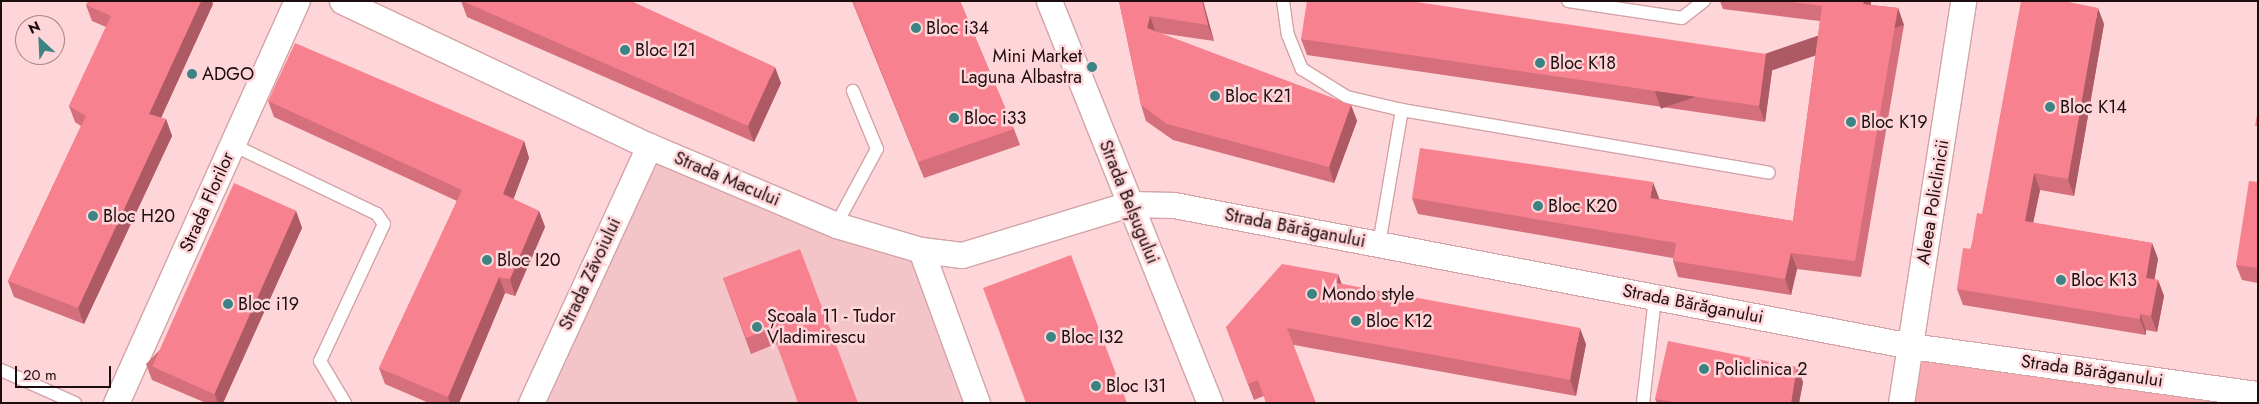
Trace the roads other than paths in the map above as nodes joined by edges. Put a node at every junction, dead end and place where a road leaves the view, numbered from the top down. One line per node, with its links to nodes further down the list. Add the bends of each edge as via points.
1 (297, 1): 10 (street, Strada Florilor)
2 (342, 1): 11 (street, Strada Macului)
3 (1049, 1): 13 (street, Strada Belșugului)
4 (1283, 1): 9 (lane, via 1288,35 1302,70 1347,97)
5 (1568, 1): 6 (lane, via 1682,18)
6 (1704, 1)
7 (1964, 1): 18 (street, Aleea Policlinicii)
8 (853, 91): 14 (lane, via 877,150)
9 (1402, 110): 12 (lane); 15 (lane)
10 (232, 145): 22 (street, Strada Florilor); 23 (lane, via 377,214 384,224 320,360)
11 (649, 146): 14 (street, Strada Macului); 24 (street, Strada Zăvoiului)
12 (1768, 173)
13 (1130, 204): 15 (street, Strada Bărăganului, via 1174,205); 16 (street, Strada Macului, via 978,251 962,254); 26 (street, Strada Belșugului)
14 (836, 225): 16 (street, Strada Macului)
15 (1379, 244): 17 (street, Strada Bărăganului)
16 (921, 250): 25 (street)
17 (1655, 297): 18 (street, Strada Bărăganului); 27 (lane)
18 (1911, 346): 20 (street, Strada Bărăganului); 28 (street, Aleea Policlinicii)
19 (1, 370): 21 (lane)
20 (2258, 394)
21 (75, 403)
22 (116, 403)
23 (345, 403)
24 (531, 403)
25 (977, 403)
26 (1210, 403)
27 (1643, 403)
28 (1901, 403)

